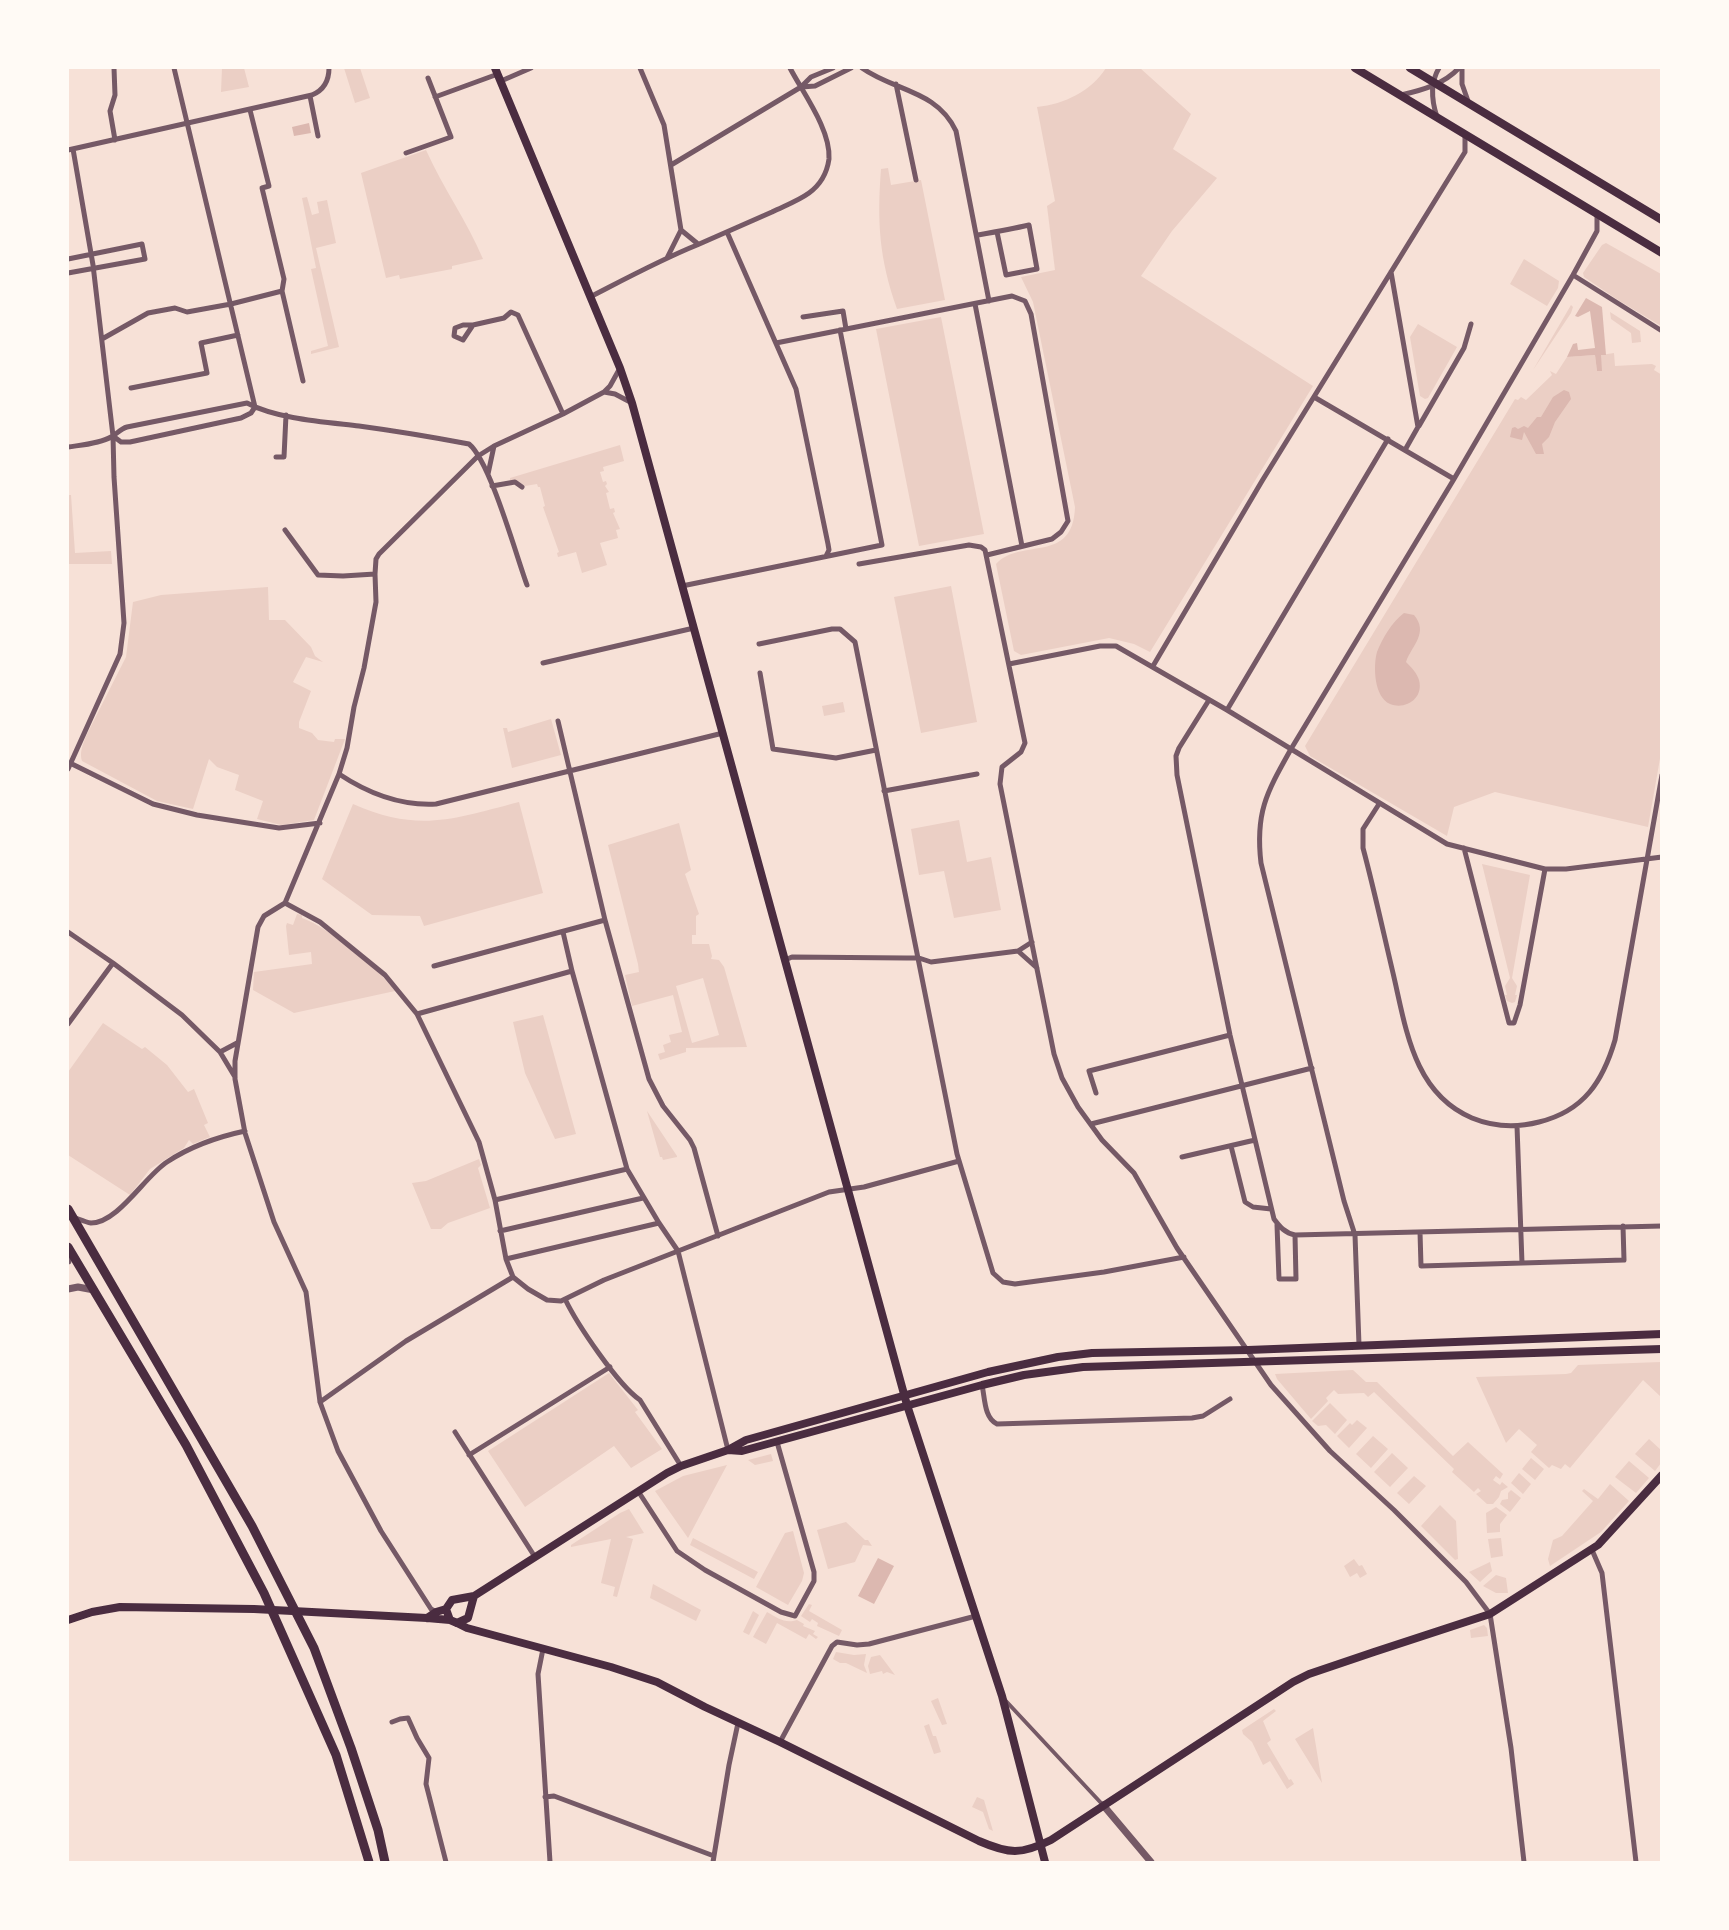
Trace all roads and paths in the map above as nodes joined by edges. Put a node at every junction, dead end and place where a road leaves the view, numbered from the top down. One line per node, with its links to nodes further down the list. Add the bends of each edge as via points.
1 (114, 68): 28 (street, via 116,95 110,111)
2 (174, 68): 25 (street)
3 (329, 68): 20 (street, via 324,86)
4 (531, 68): 14 (street)
5 (640, 68): 31 (street, via 664,125)
6 (790, 68): 18 (street)
7 (833, 68): 18 (street, via 811,77)
8 (851, 68): 18 (street, via 815,86)
9 (862, 68): 17 (street)
10 (1355, 68): 19 (main road)
11 (1410, 68): 16 (main road)
12 (1439, 68): 16 (street)
13 (1461, 68): 16 (street); 22 (street)
14 (498, 74): 21 (street); 49 (main road)
15 (428, 78): 21 (street)
16 (1434, 83): 19 (street); 22 (main road); 24 (street, via 1431,94)
17 (896, 84): 32 (street); 38 (street, via 937,105 952,123)
18 (801, 87): 31 (street); 36 (street, via 827,142 824,177 810,193)
19 (1401, 95): 24 (main road)
20 (310, 96): 23 (street); 27 (street)
21 (435, 97): 30 (street, via 451,137)
22 (1468, 103): 34 (main road)
23 (250, 110): 25 (street); 48 (street, via 269,186 262,188 284,279)
24 (1437, 117): 26 (main road)
25 (187, 124): 28 (street); 51 (street)
26 (1465, 135): 33 (main road); 45 (street, via 1465,152)
27 (318, 136)
28 (116, 140): 29 (street)
29 (70, 150): 41 (street)
30 (406, 153)
31 (672, 165): 35 (street)
32 (916, 180)
33 (1597, 214): 40 (main road); 47 (street, via 1597,231)
34 (1662, 220)
35 (681, 230): 39 (street); 43 (street)
36 (727, 232): 39 (street); 60 (street)
37 (997, 232): 37 (street, via 1029,225 1037,269 1006,275); 38 (street)
38 (978, 236): 50 (street)
39 (698, 244): 43 (street)
40 (1662, 253)
41 (91, 254): 42 (street); 44 (street); 44 (street, via 142,244 145,259)
42 (68, 258)
43 (667, 258): 49 (street)
44 (93, 269): 46 (street); 59 (street)
45 (1391, 272): 65 (street); 70 (street)
46 (68, 273)
47 (1573, 275): 57 (street); 79 (street)
48 (282, 291): 51 (street); 62 (street)
49 (590, 297): 61 (main road)
50 (989, 301): 52 (street); 83 (street, via 1018,297 1030,308 1068,518 1064,529 1053,538)
51 (231, 304): 58 (street); 59 (street, via 147,314)
52 (975, 304): 56 (street); 83 (street)
53 (803, 317): 56 (street, via 843,311)
54 (1471, 324): 70 (street, via 1464,348)
55 (473, 325): 68 (street, via 504,318 511,312 518,315)
56 (843, 330): 60 (street); 85 (street, via 882,545)
57 (1662, 332)
58 (238, 336): 63 (street, via 201,343 207,373); 67 (street)
59 (102, 339): 71 (street)
60 (776, 343): 85 (street, via 796,389 828,544)
61 (620, 368): 64 (street); 66 (main road)
62 (303, 381)
63 (131, 388)
64 (604, 392): 66 (street, via 615,393); 68 (street)
65 (1314, 397): 72 (street); 94 (street)
66 (632, 403): 89 (main road)
67 (255, 407): 69 (street); 71 (street, via 238,403 127,427); 71 (street, via 241,418 130,442)
68 (563, 414): 73 (street)
69 (286, 415): 76 (street, via 469,444); 77 (street, via 284,457)
70 (1418, 427): 75 (street)
71 (113, 436): 74 (street); 102 (street, via 123,638 120,654)
72 (1388, 439): 75 (street); 97 (street)
73 (494, 446): 76 (street); 78 (street)
74 (68, 447)
75 (1405, 450): 79 (street)
76 (478, 456): 78 (street); 87 (street, via 383,549 376,559)
77 (276, 457)
78 (488, 474): 80 (street)
79 (1454, 479): 101 (street)
80 (492, 486): 81 (street, via 511,482); 88 (street)
81 (522, 487)
82 (285, 530): 87 (street, via 318,576)
83 (1022, 546): 84 (street)
84 (987, 555): 86 (street, via 981,547 969,544); 93 (street)
85 (826, 556): 89 (street)
86 (859, 564)
87 (375, 574): 105 (street, via 376,602)
88 (527, 585)
89 (682, 586): 90 (main road)
90 (694, 628): 92 (street); 99 (main road)
91 (759, 644): 100 (street, via 832,629 840,629 855,642)
92 (543, 663)
93 (1009, 664): 94 (street, via 1111,645); 119 (street, via 1025,743 1021,752 1004,764 1000,782)
94 (1153, 666): 96 (street)
95 (760, 673): 100 (street, via 773,750 837,758)
96 (1209, 700): 97 (street); 129 (street, via 1179,748 1176,764)
97 (1227, 710): 101 (street)
98 (558, 721): 104 (street)
99 (723, 733): 104 (street); 122 (main road)
100 (876, 750): 108 (street)
101 (1291, 750): 109 (street); 132 (street, via 1263,802 1260,851)
102 (70, 763): 103 (street); 110 (street, via 153,804 197,815 279,828)
103 (68, 769)
104 (570, 771): 105 (street, via 453,801 425,804 384,797); 116 (street)
105 (339, 774): 110 (street)
106 (977, 774): 108 (street)
107 (1662, 775): 113 (street)
108 (884, 791): 121 (street)
109 (1379, 804): 111 (street, via 1447,844); 137 (street, via 1363,829 1363,848 1417,1061 1430,1086 1453,1109 1488,1123)
110 (320, 823): 115 (street)
111 (1464, 848): 114 (street); 114 (street, via 1509,1023 1514,1023 1520,1005)
112 (1662, 857): 113 (street)
113 (1647, 859): 114 (street); 137 (street, via 1615,1040 1602,1077 1572,1108)
114 (1545, 869)
115 (285, 903): 127 (street, via 320,922 385,975); 130 (street, via 264,916 258,927)
116 (605, 920): 118 (street); 158 (street, via 649,1079 663,1106 690,1140)
117 (68, 932): 123 (street)
118 (563, 933): 124 (street); 126 (street)
119 (1032, 942): 120 (street); 125 (street)
120 (1018, 951): 121 (street, via 931,962); 125 (street)
121 (919, 958): 122 (street); 142 (street)
122 (785, 960): 144 (main road)
123 (113, 963): 128 (street); 131 (street, via 182,1015)
124 (434, 966)
125 (1038, 969): 136 (street, via 1060,1074)
126 (572, 971): 127 (street); 143 (street)
127 (417, 1014): 146 (street, via 479,1142)
128 (68, 1024)
129 (1230, 1035): 134 (street); 135 (street, via 1089,1071)
130 (237, 1043): 131 (street); 133 (street)
131 (220, 1052): 133 (street)
132 (1312, 1068): 134 (street); 157 (street)
133 (235, 1079): 138 (street)
134 (1242, 1087): 136 (street); 139 (street)
135 (1096, 1093)
136 (1091, 1124): 161 (street, via 1134,1173)
137 (1517, 1126): 153 (street)
138 (245, 1131): 148 (street, via 198,1145 168,1161 125,1204 101,1220 89,1222); 178 (street, via 274,1222 306,1292)
139 (1255, 1140): 140 (street); 147 (street)
140 (1231, 1146): 141 (street); 147 (street, via 1245,1202)
141 (1182, 1157)
142 (959, 1161): 144 (street); 161 (street, via 993,1273 1003,1282 1016,1284 1104,1272)
143 (627, 1169): 145 (street); 146 (street)
144 (847, 1189): 158 (street, via 829,1192); 176 (main road)
145 (643, 1198): 149 (street); 154 (street)
146 (495, 1200): 154 (street)
147 (1271, 1209): 150 (street)
148 (72, 1215): 210 (highway, via 252,1526 314,1648 351,1748)
149 (658, 1223): 160 (street); 162 (street)
150 (1277, 1223): 156 (street); 156 (street, via 1279,1279 1296,1279)
151 (1623, 1226): 152 (street); 153 (street); 164 (street, via 1624,1260)
152 (1662, 1226)
153 (1520, 1229): 155 (street); 164 (street)
154 (500, 1231): 162 (street)
155 (1420, 1232): 157 (street); 164 (street, via 1421,1266)
156 (1295, 1235): 157 (street)
157 (1355, 1235): 170 (street)
158 (718, 1236): 160 (street)
159 (68, 1248): 163 (street); 167 (highway)
160 (678, 1251): 168 (street); 182 (street)
161 (1184, 1257): 172 (street)
162 (506, 1259): 165 (street)
163 (68, 1261)
164 (1522, 1263)
165 (513, 1277): 168 (street, via 549,1301); 178 (street, via 406,1341)
166 (68, 1289): 167 (street)
167 (94, 1290): 209 (highway, via 186,1445 283,1632 336,1755)
168 (566, 1299): 174 (street)
169 (1662, 1334): 170 (main road)
170 (1359, 1345): 172 (main road)
171 (1662, 1349): 173 (main road)
172 (1248, 1350): 173 (street); 176 (main road, via 1058,1357)
173 (1256, 1362): 175 (main road, via 1083,1367); 194 (street, via 1303,1423 1466,1582)
174 (610, 1367): 183 (street); 184 (street, via 640,1400)
175 (982, 1385): 177 (street, via 988,1417 997,1424 1192,1418 1203,1416); 179 (main road)
176 (905, 1395): 179 (main road); 182 (main road, via 746,1440)
177 (1230, 1399)
178 (320, 1402): 192 (street, via 338,1450 381,1531 430,1609)
179 (907, 1405): 181 (main road); 195 (main road)
180 (455, 1432): 183 (street)
181 (777, 1442): 182 (main road, via 742,1451); 186 (street, via 814,1572 814,1581 795,1616 781,1612 677,1551)
182 (728, 1450): 184 (main road)
183 (469, 1455): 188 (street)
184 (681, 1466): 186 (main road)
185 (1662, 1475): 187 (main road)
186 (638, 1491): 188 (main road)
187 (1592, 1550): 194 (main road); 216 (street, via 1602,1573)
188 (535, 1557): 189 (main road)
189 (474, 1596): 190 (main road); 193 (main road)
190 (460, 1599): 191 (main road, via 450,1602); 193 (main road, via 467,1603)
191 (446, 1610): 192 (main road); 198 (main road)
192 (436, 1612): 196 (main road)
193 (470, 1612): 198 (main road, via 465,1620); 199 (main road)
194 (1490, 1614): 206 (main road, via 1309,1674); 215 (street)
195 (976, 1616): 201 (main road); 204 (street, via 869,1644 837,1642)
196 (427, 1618): 197 (main road, via 120,1607); 198 (main road)
197 (68, 1620)
198 (454, 1621): 199 (main road)
199 (473, 1629): 200 (main road)
200 (543, 1649): 203 (main road, via 657,1682); 205 (street, via 538,1674)
201 (1002, 1696): 206 (street); 207 (main road)
202 (392, 1722): 211 (street, via 408,1718 429,1758 426,1784)
203 (738, 1723): 204 (main road); 208 (street)
204 (780, 1742): 207 (main road, via 1002,1851)
205 (545, 1797): 208 (street, via 554,1796); 212 (street)
206 (1103, 1805): 207 (main road); 214 (street)
207 (1041, 1845): 213 (main road)
208 (714, 1859)
209 (369, 1863)
210 (385, 1863)
211 (446, 1863)
212 (550, 1863)
213 (1046, 1863)
214 (1151, 1863)
215 (1524, 1863)
216 (1636, 1863)

